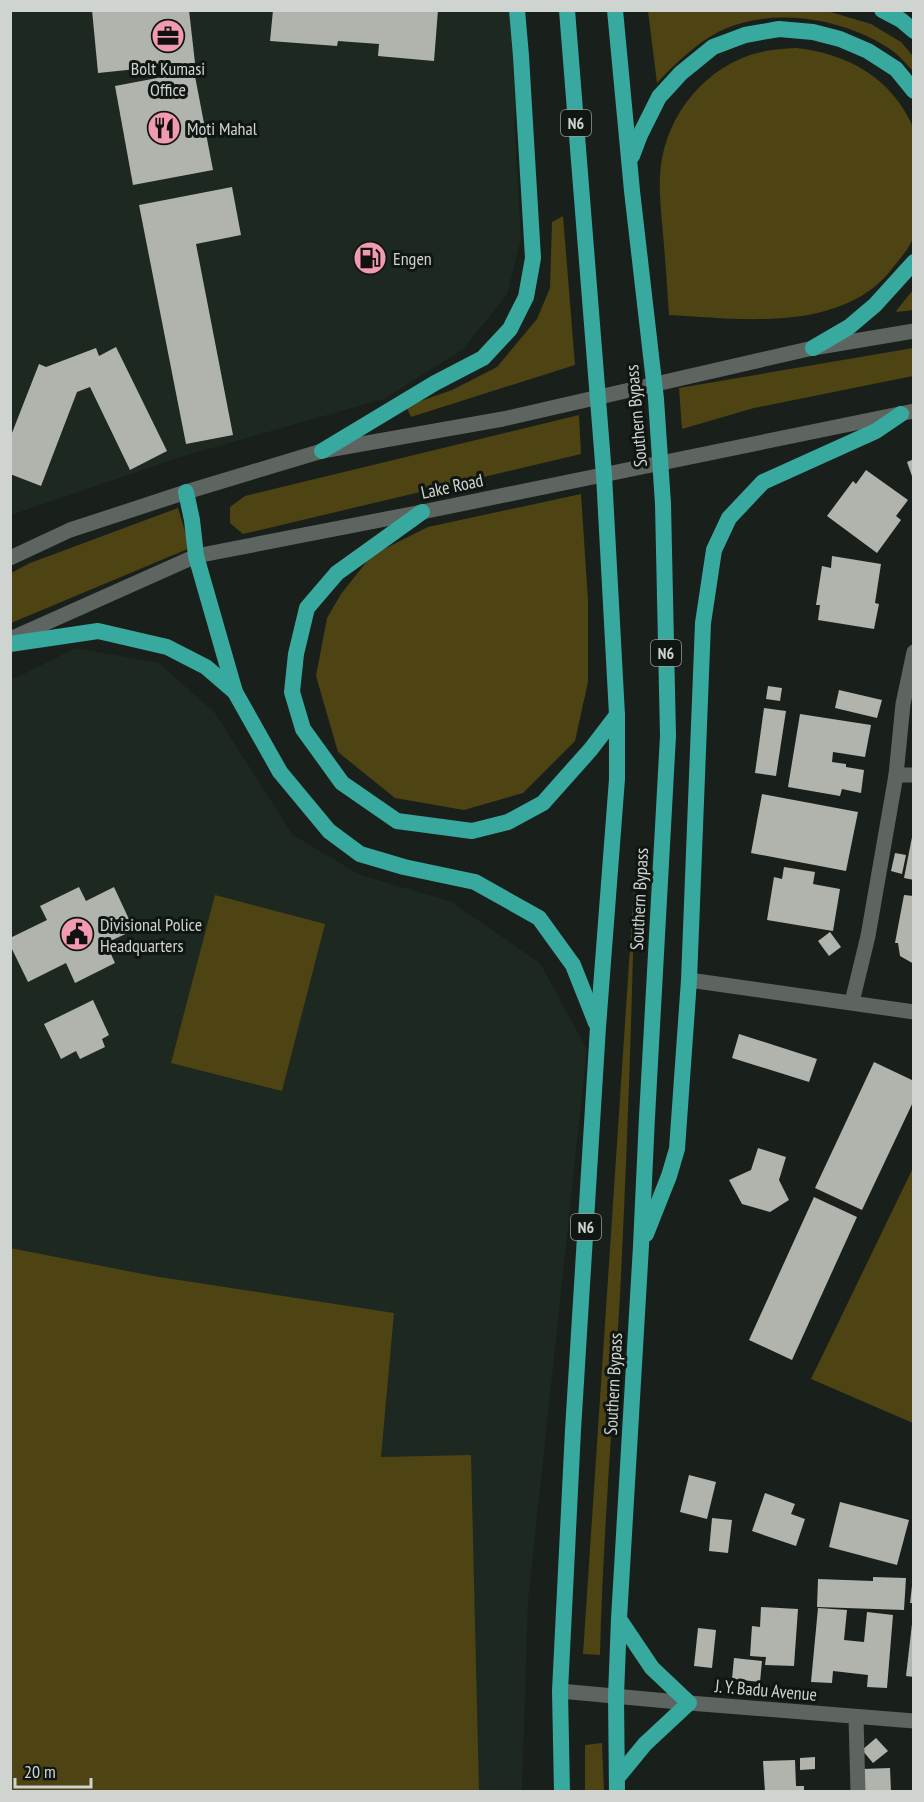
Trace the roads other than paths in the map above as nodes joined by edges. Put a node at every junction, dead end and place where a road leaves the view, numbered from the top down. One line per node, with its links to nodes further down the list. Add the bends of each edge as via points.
1 (517, 10): 12 (highway, via 533,258 526,297 510,329 483,358)
2 (567, 10): 21 (highway, Southern Bypass / N6, via 604,475)
3 (615, 10): 7 (highway, Southern Bypass / N6)
4 (882, 10): 5 (highway)
5 (914, 30)
6 (914, 91): 7 (highway, via 896,69 840,39 779,29 745,35 712,47 674,81 660,97)
7 (630, 162): 28 (highway, Southern Bypass / N6, via 656,399 663,504 668,736)
8 (914, 262): 10 (highway, via 875,305 849,327)
9 (914, 331): 10 (main road)
10 (813, 348): 12 (main road, via 503,419)
11 (907, 412): 14 (main road, Lake Road); 24 (highway, via 876,431 763,482 729,518 714,550 703,623)
12 (322, 451): 13 (main road)
13 (186, 492): 15 (highway); 16 (main road, via 70,530)
14 (422, 512): 15 (main road, Lake Road); 21 (highway, via 336,573 307,608 292,692 303,729 342,783 397,821 472,831 508,822 543,804)
15 (196, 556): 17 (main road, Lake Road); 20 (highway)
16 (10, 558)
17 (10, 639)
18 (10, 644): 20 (highway, via 98,631 167,647 206,667)
19 (914, 652): 22 (main road, via 903,704)
20 (235, 692): 27 (highway, via 280,772 329,831 360,854 475,882 539,918 573,965)
21 (617, 715): 27 (highway, Southern Bypass / N6, via 617,779)
22 (896, 775): 23 (main road); 25 (main road, via 868,936)
23 (914, 775)
24 (689, 980): 25 (main road); 28 (highway, via 677,1149)
25 (852, 1002): 26 (main road)
26 (914, 1012)
27 (598, 1026): 30 (highway, Southern Bypass / N6)
28 (641, 1246): 29 (highway, Southern Bypass / N6)
29 (619, 1618): 31 (highway, Southern Bypass / N6); 32 (highway, via 652,1668)
30 (560, 1691): 31 (main road, J. Y. Badu Avenue); 36 (highway, Southern Bypass / N6)
31 (616, 1696): 32 (main road, J. Y. Badu Avenue); 35 (highway, Southern Bypass / N6)
32 (689, 1703): 33 (main road, J. Y. Badu Avenue); 35 (highway, via 645,1744)
33 (856, 1717): 34 (main road, J. Y. Badu Avenue); 37 (main road)
34 (914, 1720)
35 (617, 1785)
36 (562, 1791)
37 (858, 1791)

